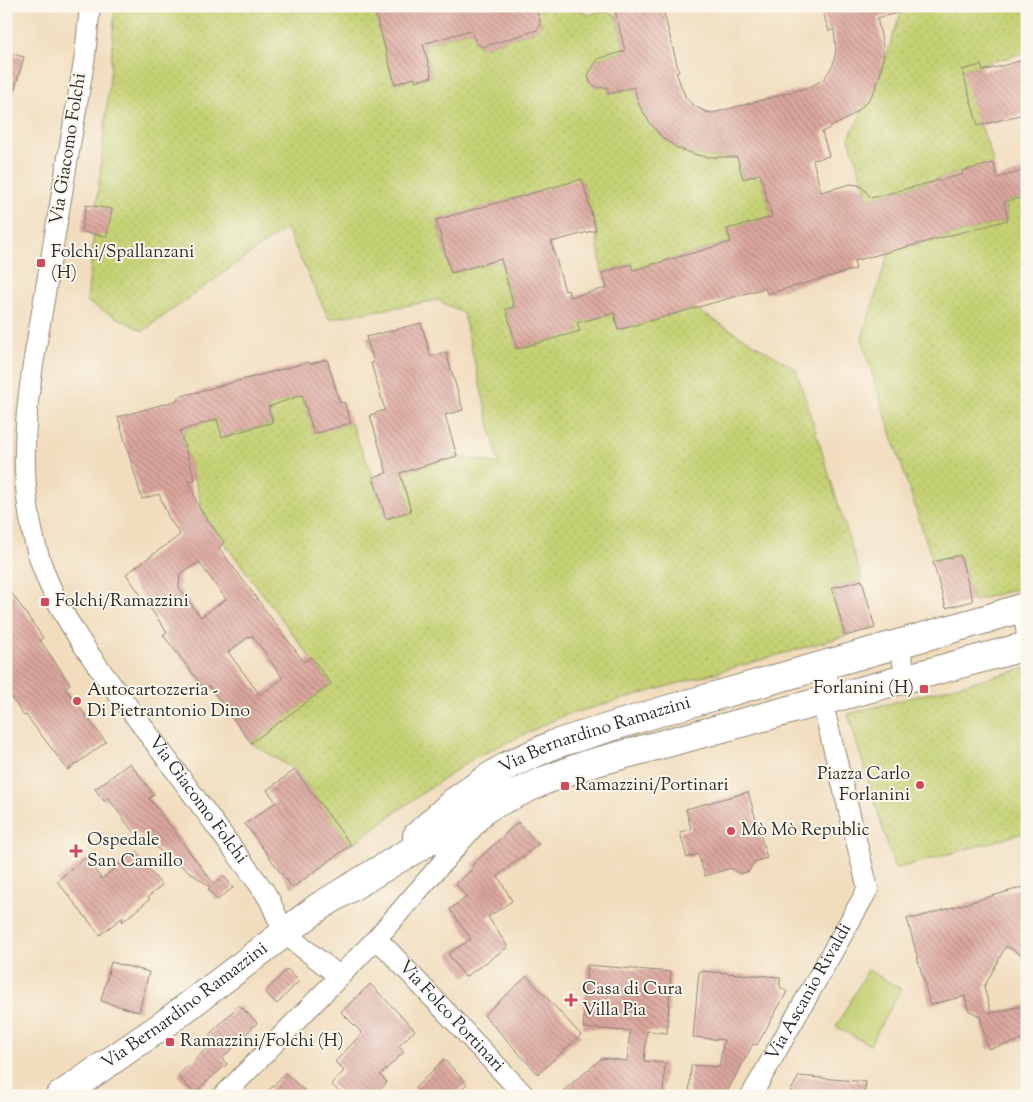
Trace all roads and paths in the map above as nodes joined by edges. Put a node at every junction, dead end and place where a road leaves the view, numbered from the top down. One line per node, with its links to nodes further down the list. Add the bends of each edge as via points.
1 (90, 6): 10 (street, Via Giacomo Folchi, via 25,424 25,486 31,523 42,567 67,620 264,891)
2 (1025, 616): 3 (street, Via Bernardino Ramazzini)
3 (898, 644): 5 (street, Via Bernardino Ramazzini); 6 (street)
4 (1027, 646): 6 (street, Via Bernardino Ramazzini)
5 (824, 666): 7 (street); 9 (street, Via Bernardino Ramazzini, via 578,736 530,754 454,802 424,828)
6 (907, 678): 7 (street, Via Bernardino Ramazzini)
7 (828, 700): 8 (street, Via Bernardino Ramazzini, via 585,765); 16 (street, Via Ascanio Rivaldi, via 868,889)
8 (492, 805): 9 (street, Via Bernardino Ramazzini); 11 (street, Via Bernardino Ramazzini)
9 (396, 860): 10 (street, Via Bernardino Ramazzini, via 320,906)
10 (284, 934): 12 (street, Via Bernardino Ramazzini); 13 (street, Via Bernardino Ramazzini, via 166,1023)
11 (376, 939): 12 (street, Via Bernardino Ramazzini); 15 (street, Via Folco Portinari)
12 (339, 976): 14 (street)
13 (60, 1096)
14 (223, 1096)
15 (525, 1096)
16 (750, 1096)

